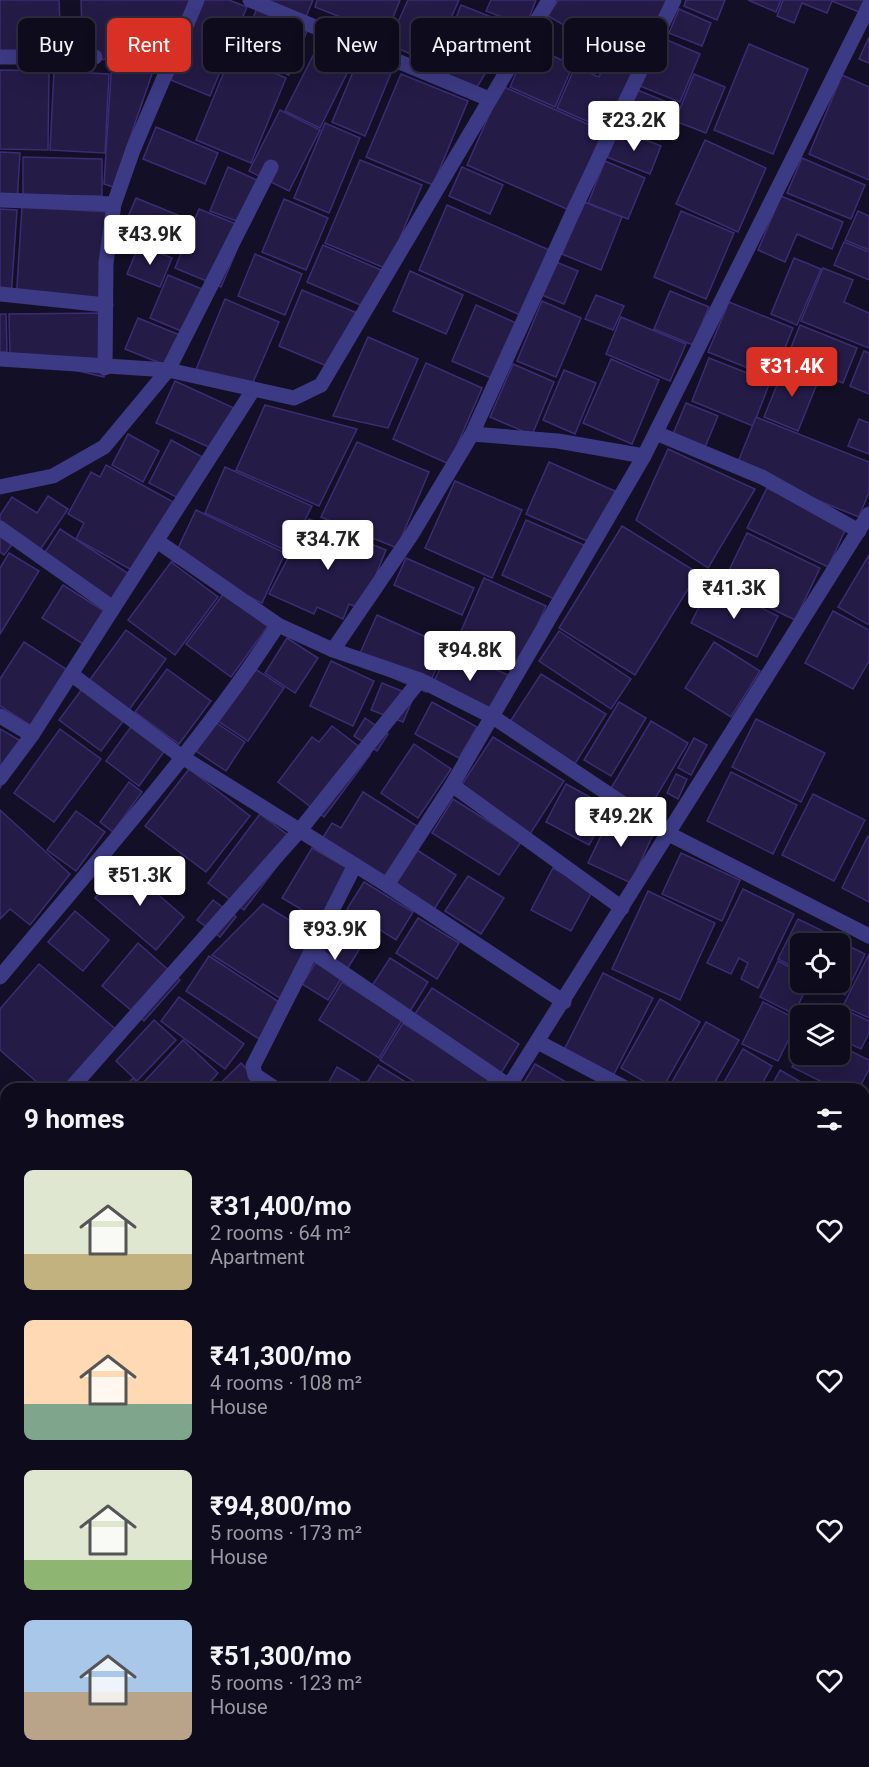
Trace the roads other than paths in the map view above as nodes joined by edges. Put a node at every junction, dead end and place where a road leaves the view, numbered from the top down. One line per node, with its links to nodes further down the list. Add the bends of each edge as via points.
1 (197, 0): 11 (street)
2 (250, 0): 8 (street)
3 (549, 0): 8 (street)
4 (674, 0): 19 (street)
5 (869, 6): 18 (street)
6 (0, 57): 7 (street)
7 (18, 57)
8 (489, 99): 17 (street, via 321,385 294,398)
9 (271, 167): 16 (street)
10 (0, 200): 11 (street)
11 (114, 204): 13 (street, via 106,263)
12 (0, 294): 13 (street)
13 (106, 305): 15 (street)
14 (0, 358): 15 (street)
15 (105, 368): 16 (street)
16 (168, 370): 17 (street); 21 (street, via 104,447 52,476)
17 (253, 390): 25 (street)
18 (656, 433): 20 (street); 24 (street, via 762,477)
19 (472, 434): 20 (street, via 558,441); 28 (street, via 412,534)
20 (644, 456): 32 (street)
21 (0, 487)
22 (869, 514): 24 (street)
23 (0, 528): 26 (street)
24 (859, 531): 38 (street)
25 (158, 541): 26 (street); 27 (street)
26 (113, 608): 29 (street)
27 (278, 625): 28 (street); 34 (street)
28 (333, 650): 30 (street)
29 (71, 674): 33 (street); 34 (street)
30 (420, 680): 32 (street); 37 (street)
31 (0, 716): 33 (street)
32 (493, 717): 36 (street); 38 (street)
33 (32, 735): 35 (street)
34 (182, 757): 37 (street); 44 (street)
35 (0, 778)
36 (452, 785): 40 (street); 41 (street)
37 (300, 830): 39 (street); 47 (street)
38 (667, 833): 41 (street); 42 (street)
39 (356, 865): 40 (street); 43 (street)
40 (387, 885): 45 (street)
41 (622, 908): 45 (street)
42 (869, 936)
43 (310, 951): 48 (street, via 253,1066 255,1075); 49 (street)
44 (0, 977)
45 (564, 1002): 46 (street)
46 (538, 1042): 50 (street); 51 (street)
47 (75, 1083)
48 (267, 1083)
49 (501, 1083)
50 (511, 1083)
51 (616, 1083)

